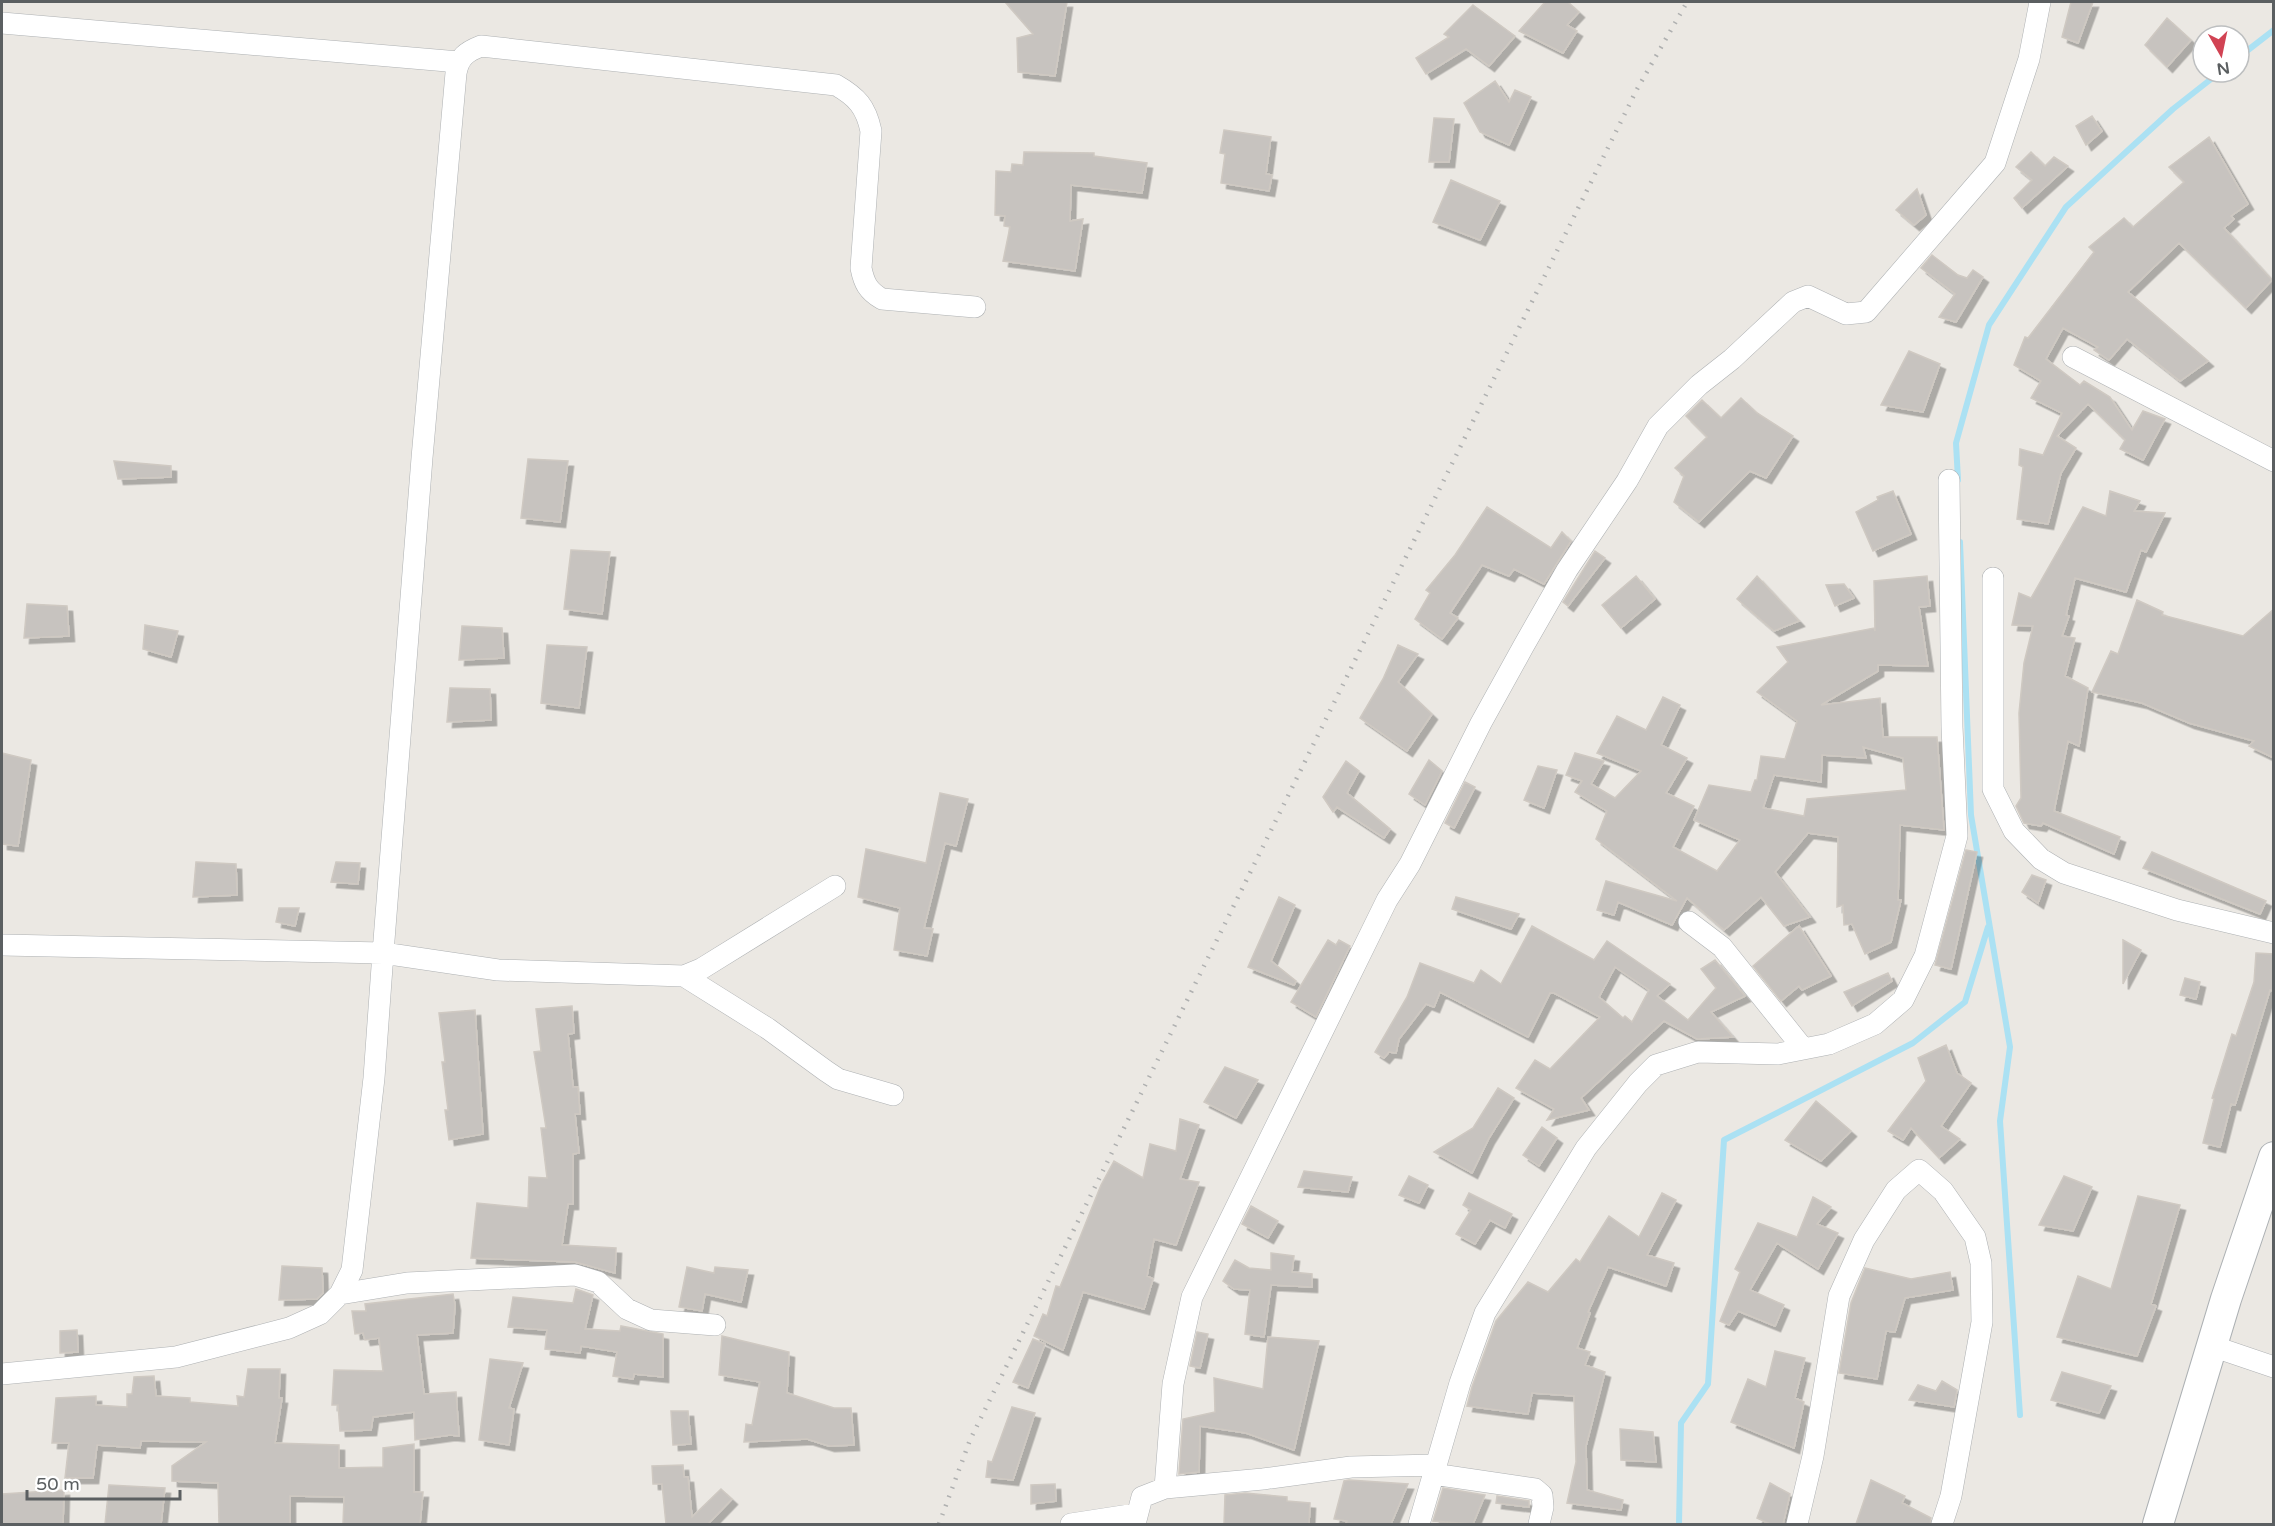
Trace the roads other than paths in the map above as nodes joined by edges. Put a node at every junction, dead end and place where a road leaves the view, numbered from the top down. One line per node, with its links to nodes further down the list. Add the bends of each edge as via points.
1 (2040, 2): 25 (street, via 2029,59 1995,164 1866,312 1846,314 1808,296 1792,302 1699,385 1658,426 1627,481 1567,570 1387,900 1192,1298 1173,1384)
2 (2, 22): 3 (street)
3 (459, 62): 4 (street, via 467,51 482,46 836,86 855,96 867,113 871,131 861,268 864,283 882,299); 13 (street, via 422,458)
4 (975, 307)
5 (2073, 357): 6 (street)
6 (2274, 461)
7 (1949, 480): 15 (street, via 1957,836 1925,956 1903,1000 1875,1024 1829,1044)
8 (1993, 578): 11 (street, via 1994,789 2014,831 2041,859 2064,873 2177,910)
9 (835, 886): 14 (street)
10 (1689, 922): 15 (street, via 1722,947)
11 (2274, 933)
12 (2, 945): 13 (street)
13 (383, 953): 14 (street, via 498,970); 19 (street, via 374,1078 352,1270)
14 (684, 976): 16 (street, via 838,1078)
15 (1802, 1047): 24 (street, via 1778,1054 1698,1052 1656,1065 1638,1083 1586,1148 1485,1313)
16 (893, 1095)
17 (2274, 1157): 18 (main road)
18 (2269, 1186): 21 (main road)
19 (340, 1294): 20 (street, via 407,1283 575,1275 598,1282 627,1309 651,1320); 23 (street, via 320,1314 289,1328 176,1358)
20 (715, 1325)
21 (2212, 1346): 22 (street); 32 (main road)
22 (2274, 1367)
23 (2, 1374)
24 (1434, 1470): 25 (street, via 1351,1467); 29 (street); 30 (street, via 1535,1489 1542,1495)
25 (1165, 1488): 26 (street, via 1142,1497)
26 (1136, 1519): 28 (street)
27 (1944, 1523): 31 (street, via 1982,1322 1981,1263 1975,1237 1943,1191 1919,1170 1896,1190 1864,1240 1839,1296 1813,1456)
28 (1071, 1524)
29 (1419, 1524)
30 (1539, 1524)
31 (1797, 1524)
32 (2158, 1524)

